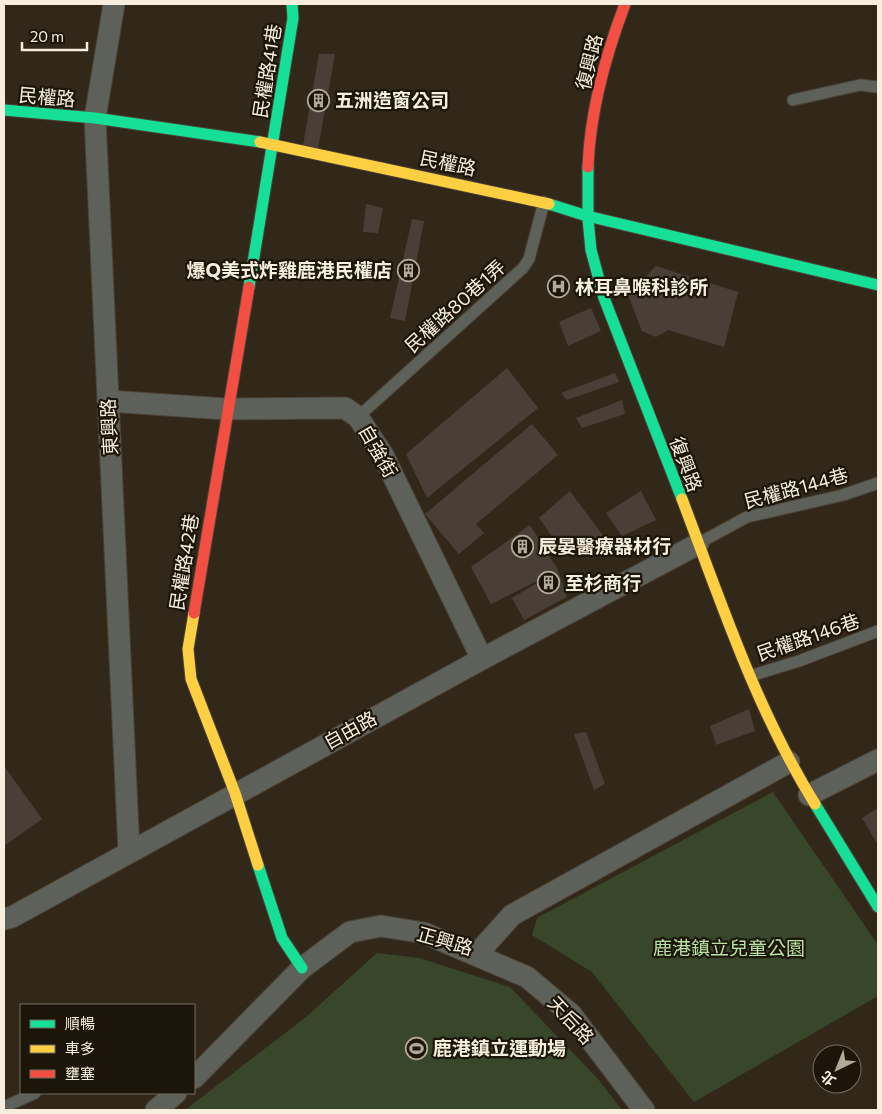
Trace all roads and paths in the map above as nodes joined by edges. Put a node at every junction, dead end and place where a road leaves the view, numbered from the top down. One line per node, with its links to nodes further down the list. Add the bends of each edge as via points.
1 (114, 4): 7 (street, 東興路)
2 (292, 4): 8 (street, 民權路41巷, via 293,18)
3 (625, 4): 10 (street, 復興路, via 603,64 587,166)
4 (878, 87): 5 (lane, via 860,85)
5 (793, 100)
6 (4, 110): 7 (street, 民權路)
7 (95, 118): 8 (street, 民權路); 12 (street, 東興路)
8 (273, 144): 9 (street, 民權路); 13 (street, 民權路42巷)
9 (544, 202): 10 (street, 民權路); 14 (lane, 民權路80巷1弄, via 529,259 523,268)
10 (587, 216): 11 (street, 民權路); 16 (street, 復興路, via 591,252 604,298)
11 (878, 285)
12 (108, 401): 13 (street, 自強街); 24 (street, 東興路)
13 (226, 409): 14 (street, 自強街, via 345,408); 22 (street, 民權路42巷, via 188,649 191,679)
14 (358, 417): 18 (street, 自強街, via 383,455)
15 (878, 483): 16 (lane, 民權路144巷, via 843,495 747,517)
16 (698, 544): 18 (street, 自由路); 19 (street, 復興路)
17 (878, 632): 19 (lane, 民權路146巷)
18 (482, 659): 22 (street, 自由路)
19 (750, 676): 21 (street, 復興路)
20 (878, 760): 23 (street)
21 (789, 762): 23 (street, 復興路); 27 (street, 正興路, via 512,915)
22 (236, 793): 24 (street, 自由路); 28 (street, 民權路42巷, via 282,938)
23 (809, 795): 25 (street, 復興路)
24 (129, 852): 26 (street, 自由路)
25 (878, 907)
26 (4, 919)
27 (477, 954): 28 (street, 正興路, via 424,933 381,926 350,932); 34 (street, 天后路, via 527,977 570,1014)
28 (302, 968): 29 (street, 正興路)
29 (195, 1077)
30 (33, 1094): 32 (lane)
31 (175, 1094): 33 (street)
32 (4, 1108)
33 (156, 1110)
34 (644, 1110)

